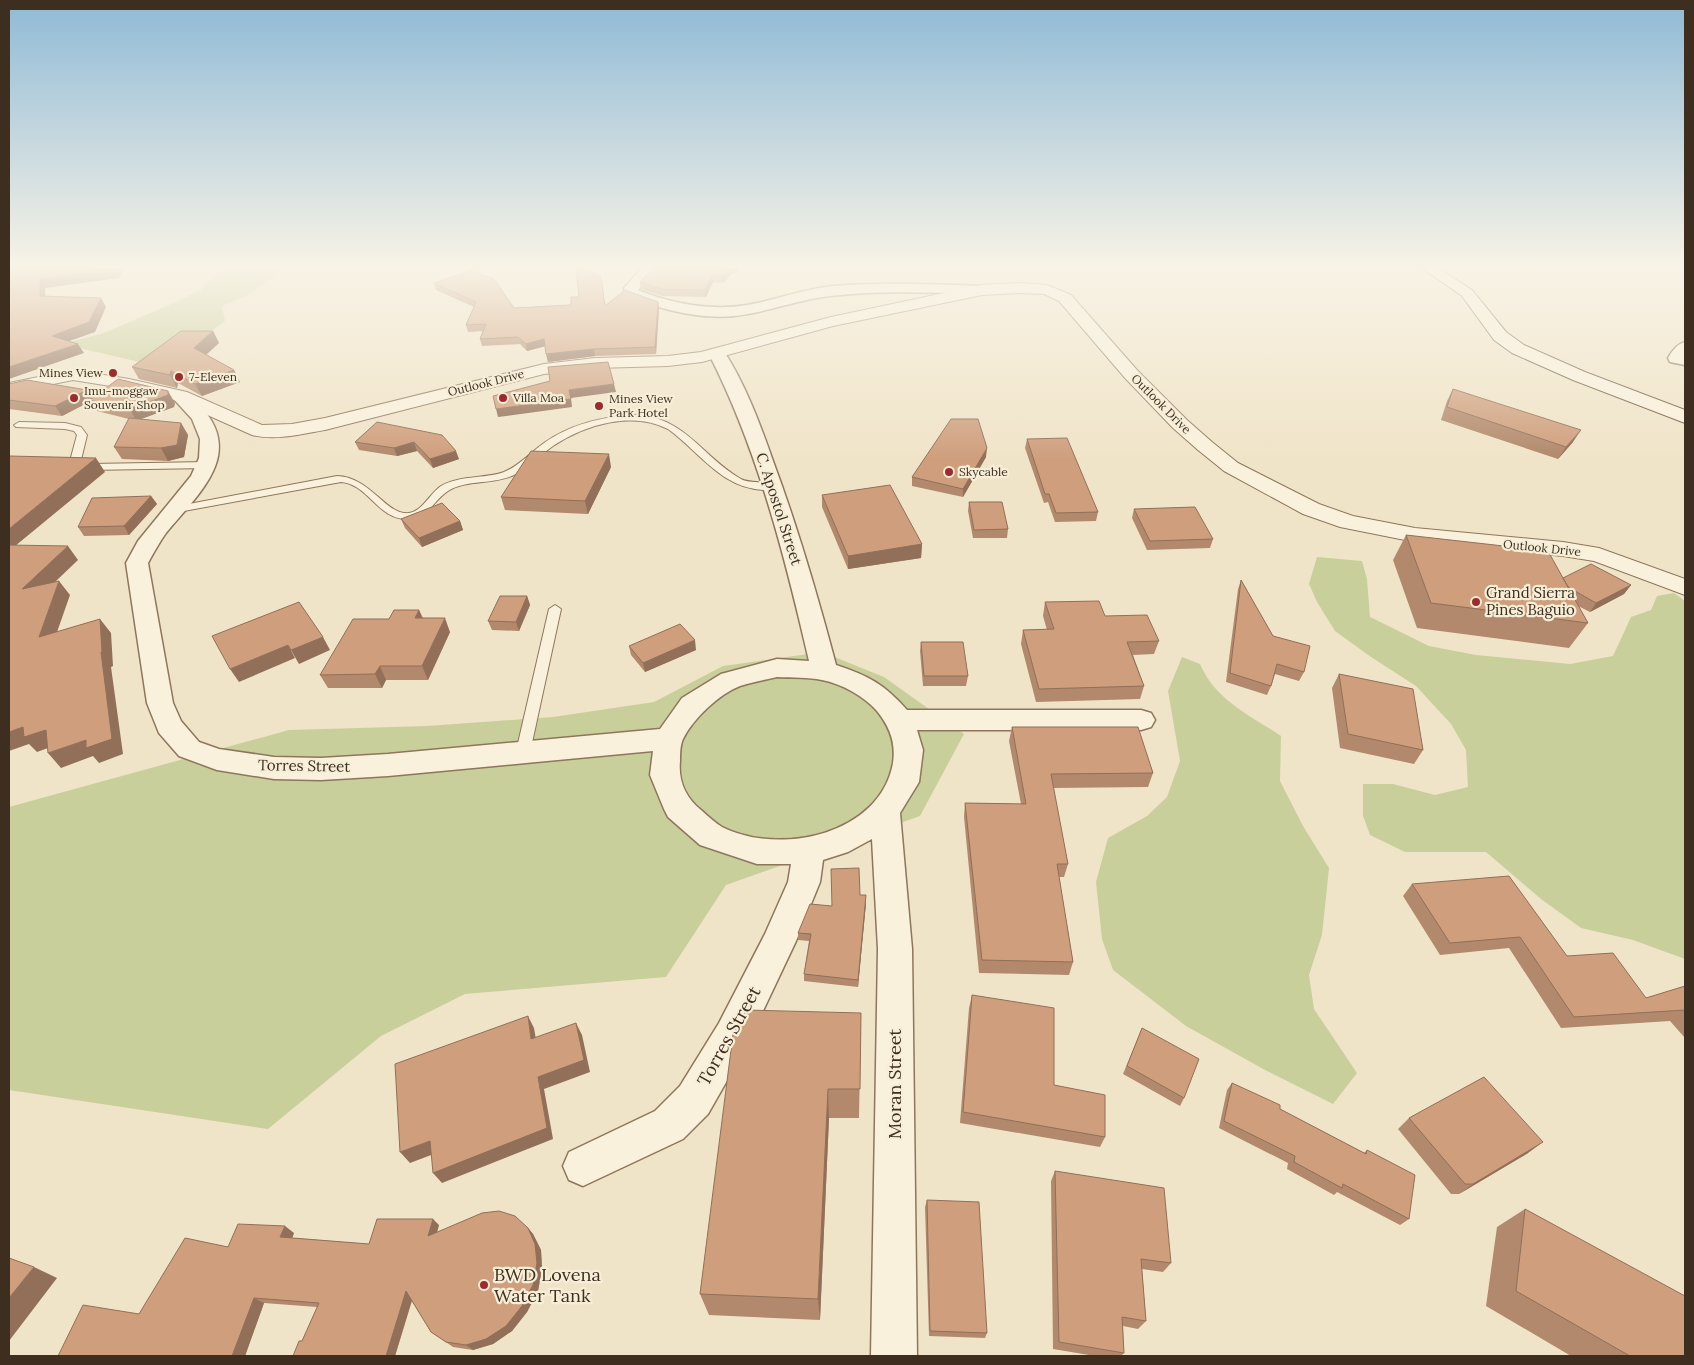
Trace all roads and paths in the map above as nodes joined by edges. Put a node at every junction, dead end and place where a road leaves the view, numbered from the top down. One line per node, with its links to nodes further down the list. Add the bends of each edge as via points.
1 (796, 332): 5 (street, Outlook Drive)
2 (1094, 332): 14 (street, Outlook Drive, via 1131,374 1205,446 1231,467 1311,509 1348,522 1415,535 1599,555)
3 (1496, 332): 9 (street, via 1518,349)
4 (1685, 347): 6 (street, via 1676,358)
5 (717, 354): 8 (street, Outlook Drive, via 668,361 595,363 544,369 325,424 273,432 259,431); 12 (street, C. Apostol Street, via 756,435)
6 (1685, 360)
7 (9, 388): 8 (street, Outlook Drive, via 74,375)
8 (180, 396): 11 (street, Torres Street, via 201,419 208,434)
9 (1685, 417)
10 (19, 425): 11 (lane, via 78,429 82,435 71,461 89,467)
11 (208, 465): 13 (street, Torres Street, via 196,485)
12 (772, 487): 13 (lane, via 740,483 669,426 649,418 630,418 587,425 562,436 508,474 467,481 444,489 419,514 410,516 391,513 358,485 334,479); 16 (street, C. Apostol Street, via 801,578)
13 (173, 510): 20 (street, Torres Street, via 150,538 137,563 160,703 169,726 189,749 241,764 321,769)
14 (1685, 586)
15 (555, 609): 20 (lane)
16 (824, 671): 17 (street, via 855,681 881,698); 19 (street, via 777,668 730,680 692,704)
17 (900, 720): 18 (street); 21 (street, via 909,750 904,782)
18 (1141, 720)
19 (668, 739): 20 (street, Torres Street); 22 (street, via 664,775 679,809 711,836 757,851)
20 (523, 752)
21 (885, 812): 22 (street, via 837,843); 24 (street, Moran Street, via 895,949)
22 (808, 851): 23 (street, Torres Street, via 804,882 779,941 732,1036 694,1100 669,1125)
23 (583, 1166)
24 (894, 1356)

